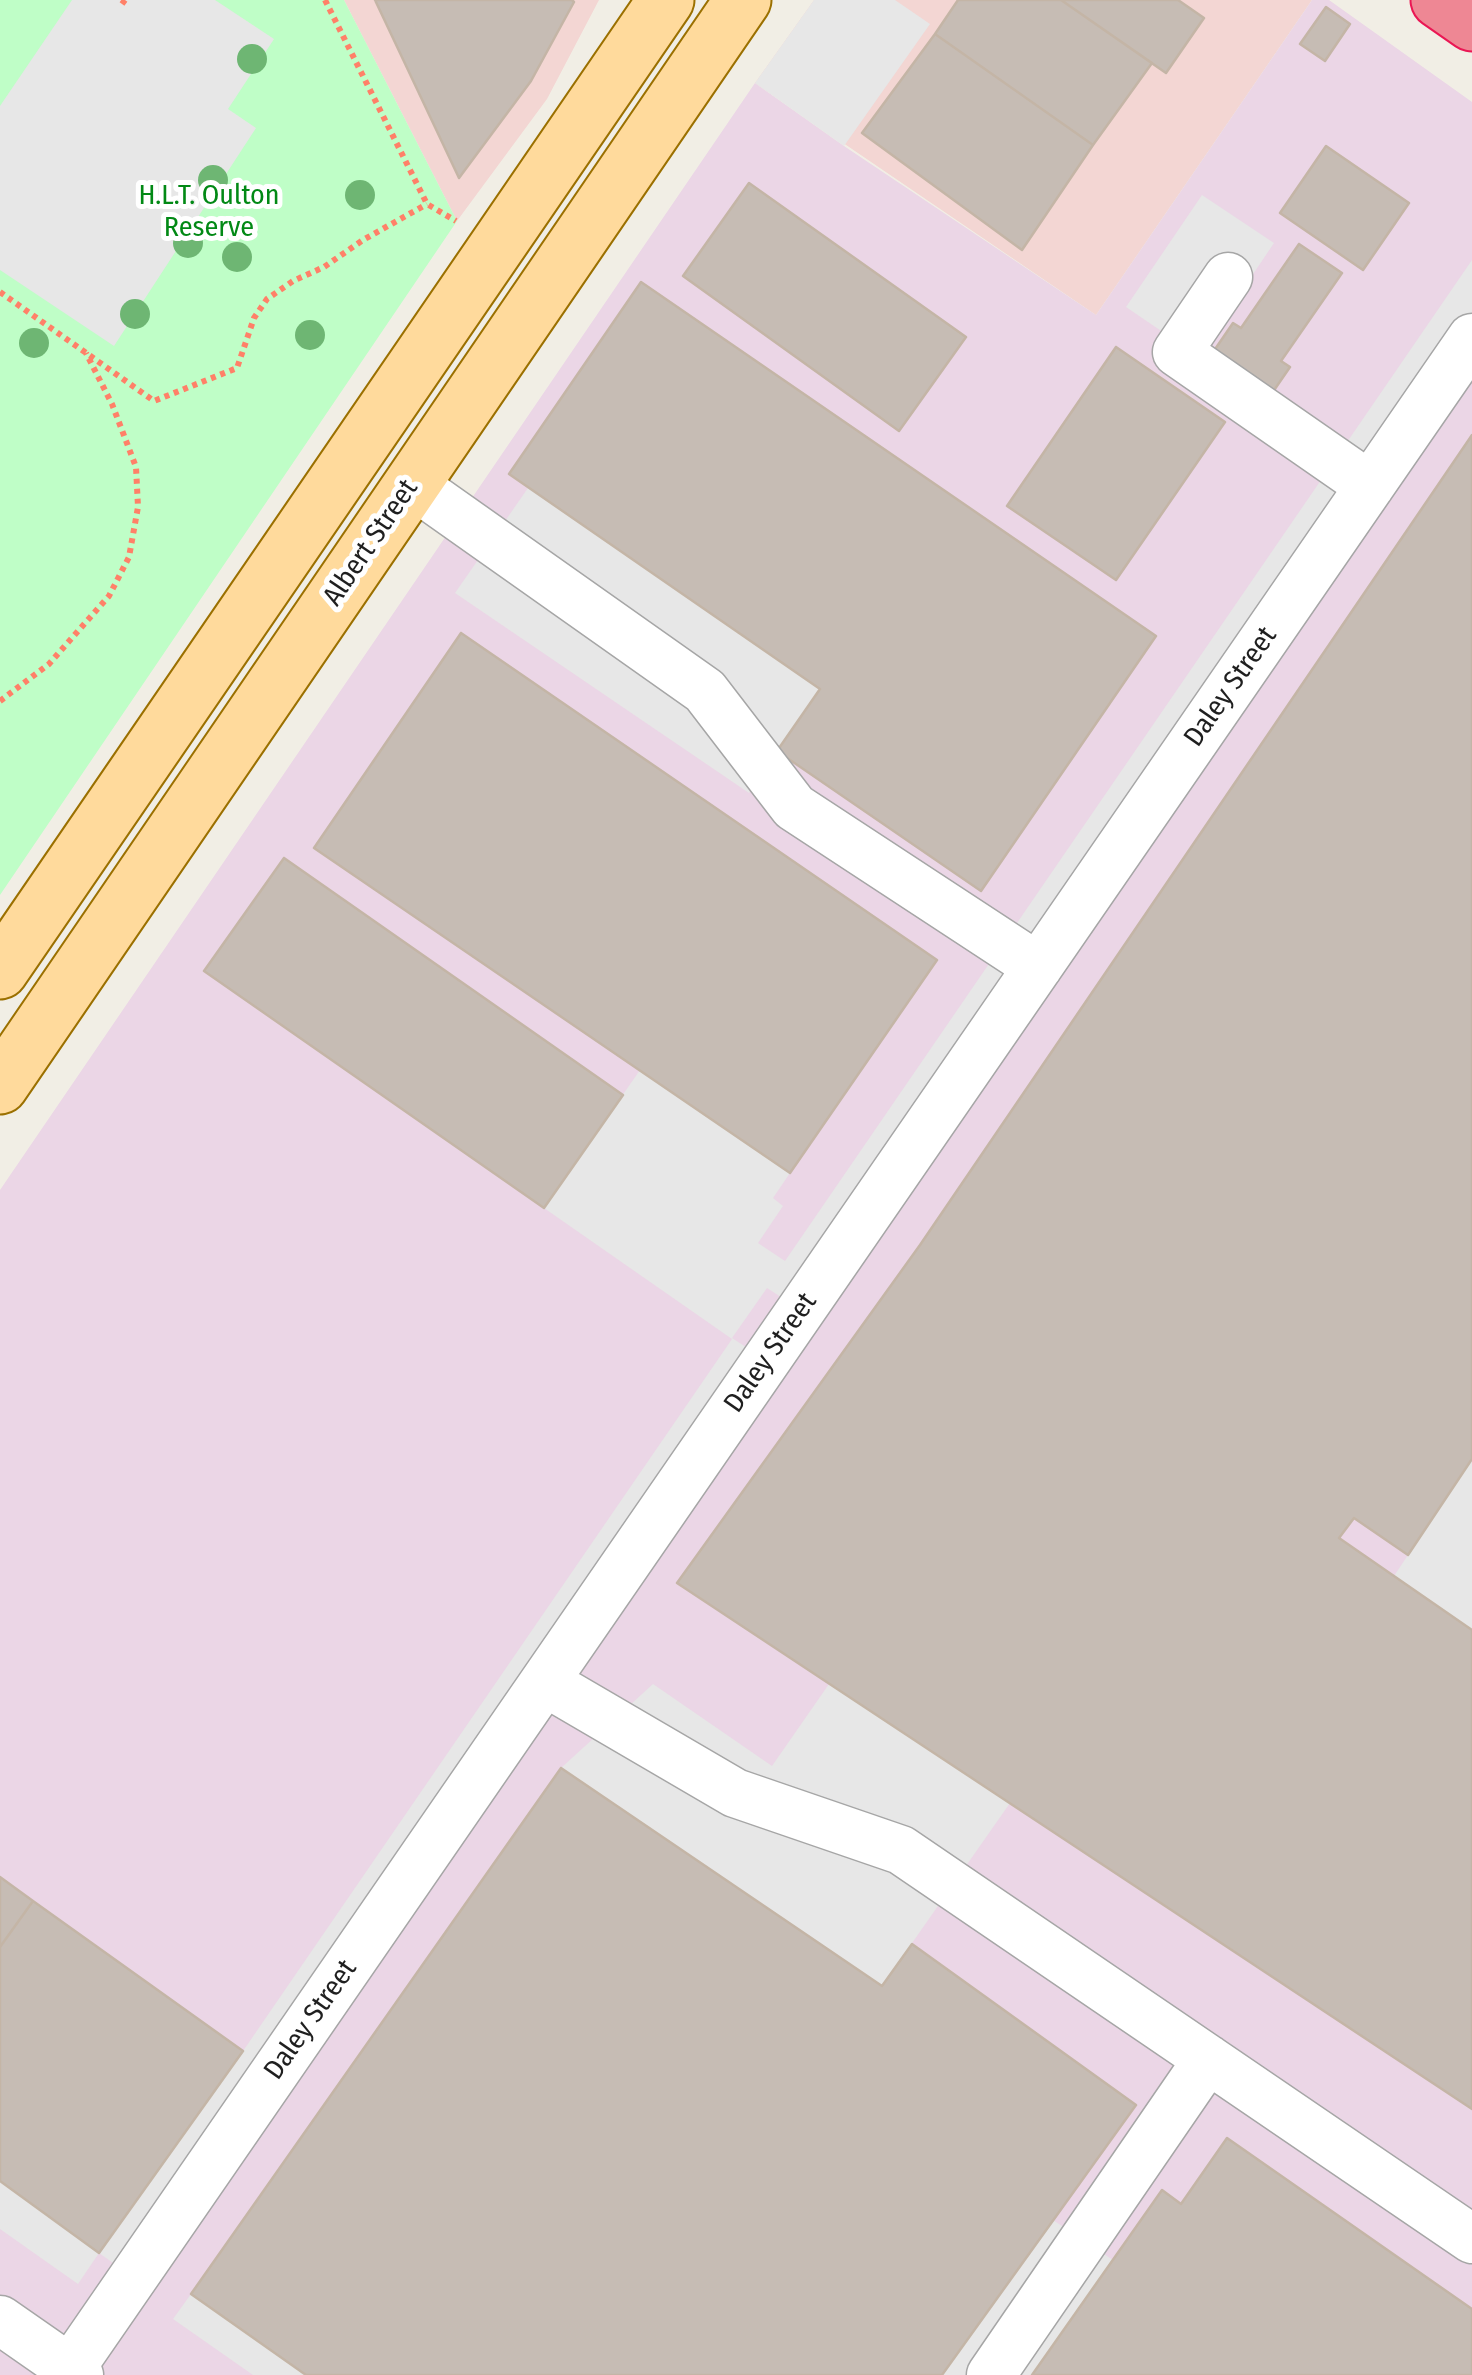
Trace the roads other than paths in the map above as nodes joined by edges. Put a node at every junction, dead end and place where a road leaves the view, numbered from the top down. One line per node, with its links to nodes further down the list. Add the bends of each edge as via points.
1 (666, 0): 5 (main road)
2 (742, 0): 6 (main road, Albert Street)
3 (1439, 0): 4 (highway)
4 (1472, 24)
5 (635, 45): 6 (main road); 8 (main road)
6 (687, 82): 9 (main road, Albert Street)
7 (1228, 277): 13 (street, via 1177,352)
8 (468, 290): 9 (main road); 11 (main road)
9 (520, 325): 12 (main road, Albert Street)
10 (1472, 338): 13 (street, Daley Street)
11 (360, 446): 12 (main road); 15 (main road)
12 (412, 484): 14 (street, via 705,691 794,807); 16 (main road, Albert Street)
13 (1370, 486): 14 (street, Daley Street)
14 (1038, 967): 17 (street, Daley Street)
15 (0, 971)
16 (0, 1086)
17 (545, 1682): 18 (street, via 736,1793 901,1850); 21 (street, Daley Street)
18 (1208, 2060): 19 (street); 22 (street)
19 (1472, 2239)
20 (0, 2320): 21 (street)
21 (74, 2372)
22 (991, 2375)

